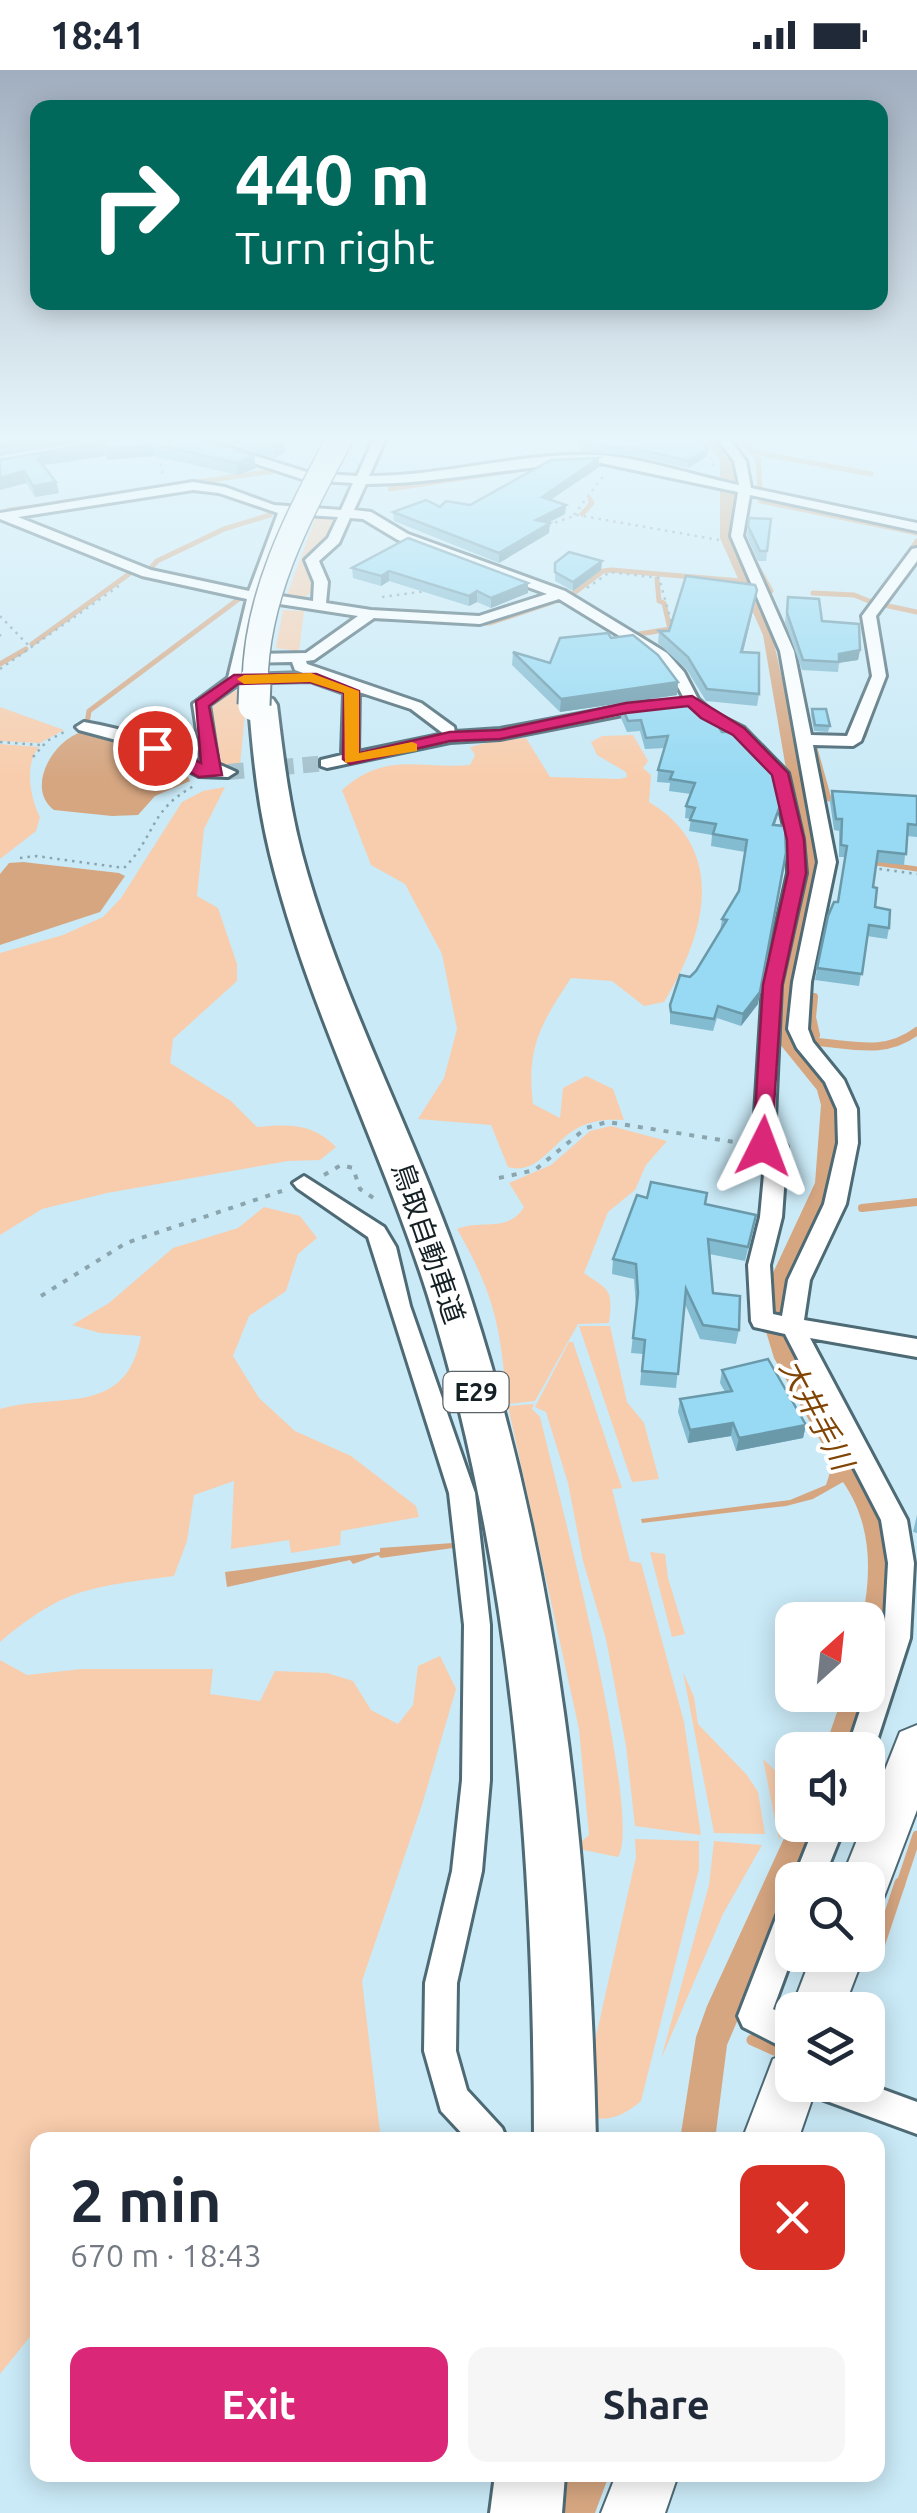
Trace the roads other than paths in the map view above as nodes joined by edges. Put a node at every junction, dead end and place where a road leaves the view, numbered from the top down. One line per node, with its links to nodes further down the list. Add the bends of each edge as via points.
1 (89, 550): 8 (street, via 143,571)
2 (271, 550): 8 (street)
3 (291, 550): 14 (highway, 鳥取自動車道 / E29, bridge)
4 (323, 550): 10 (street, via 312,560 321,582)
5 (443, 550): 9 (street)
6 (743, 550): 18 (street, via 787,651)
7 (917, 552): 18 (street, via 870,616 879,676 853,742)
8 (254, 596): 10 (street); 13 (street)
9 (566, 597): 11 (street, via 480,620); 15 (street, via 634,636 677,672)
10 (319, 606): 11 (street)
11 (366, 613): 12 (street, via 309,657)
12 (298, 657): 13 (street); 17 (street, via 300,667 416,706)
13 (238, 659): 14 (street)
14 (250, 697): 16 (street, via 201,704 210,766 222,772 205,773 182,758); 19 (street, via 311,677 352,691); 32 (highway, 鳥取自動車道 / E29, via 253,759 276,869 432,1298 492,1528 527,1767)
15 (679, 703): 19 (street); 22 (street, via 738,731 780,773 795,840 797,873 772,985 763,1146 777,1147 758,1306 762,1321)
16 (84, 727)
17 (449, 730)
18 (804, 740): 22 (street, via 827,862 798,1029 847,1109 848,1143 835,1204 800,1280)
19 (350, 759): 20 (street)
20 (328, 764)
21 (304, 1183): 33 (street, via 376,1232 386,1247 462,1493 477,1625 476,1780 467,1871 441,1983 440,2050 453,2098)
22 (792, 1325): 23 (street); 24 (street, via 894,1520 901,1563 898,1638)
23 (917, 1348)
24 (866, 1732)
25 (917, 1746): 26 (main road)
26 (873, 1862)
27 (775, 1961): 28 (street, via 754,2016)
28 (775, 2027)
29 (783, 2102): 34 (main road)
30 (872, 2102): 31 (street)
31 (917, 2118)
32 (555, 2123)
33 (483, 2132)
34 (773, 2132)
35 (529, 2482): 38 (highway)
36 (558, 2482): 39 (highway)
37 (643, 2482): 40 (main road)
38 (526, 2513)
39 (556, 2513)
40 (632, 2513)

